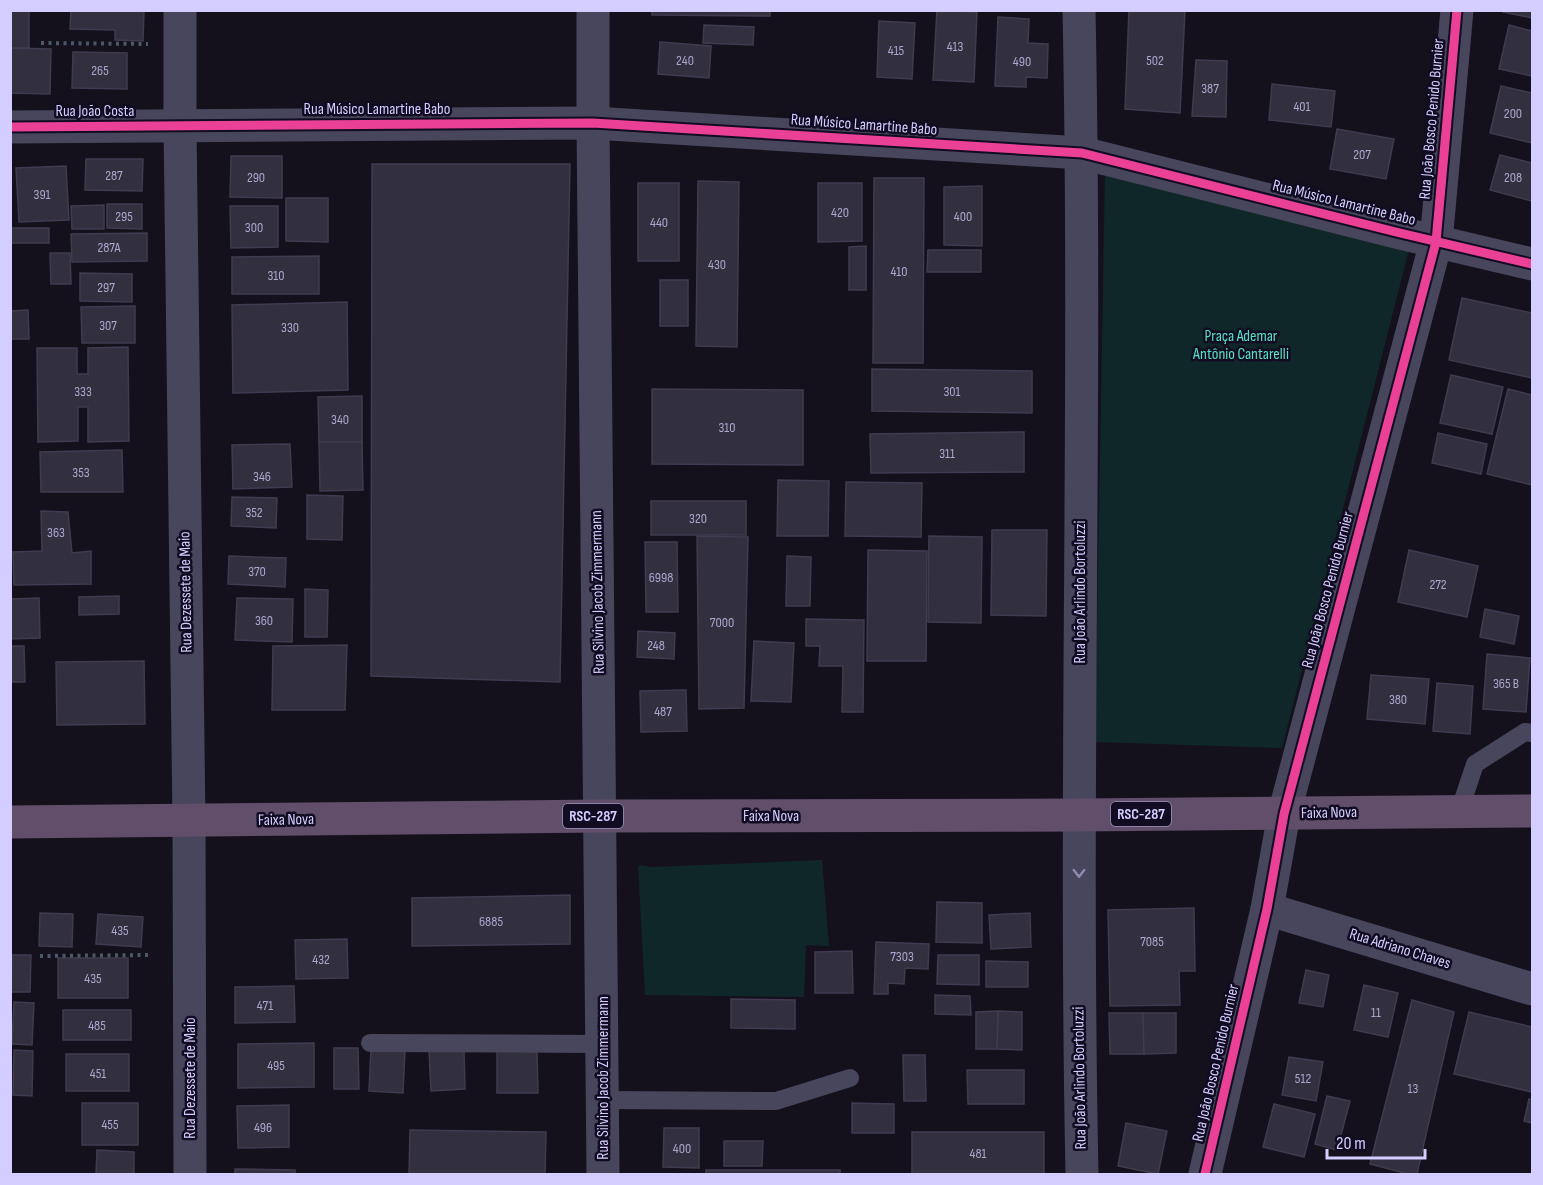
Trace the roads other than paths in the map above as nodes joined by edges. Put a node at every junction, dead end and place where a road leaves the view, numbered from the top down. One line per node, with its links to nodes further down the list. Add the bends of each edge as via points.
1 (180, 10): 6 (street, Rua Dezessete de Maio)
2 (593, 10): 5 (street, Rua Silvino Jacob Zimmermann)
3 (1079, 10): 8 (street, Rua João Arlindo Bortoluzzi)
4 (1457, 10): 9 (street, Rua João Bosco Penido Burnier)
5 (593, 123): 6 (street, Rua Músico Lamartine Babo); 8 (street, Rua Músico Lamartine Babo); 16 (street, Rua Silvino Jacob Zimmermann)
6 (180, 126): 7 (street, Rua João Costa); 18 (street, Rua Dezessete de Maio)
7 (10, 127)
8 (1082, 153): 9 (street, Rua Músico Lamartine Babo); 15 (street, Rua João Arlindo Bortoluzzi)
9 (1436, 242): 10 (street, Rua Músico Lamartine Babo); 14 (street, Rua João Bosco Penido Burnier)
10 (1533, 264)
11 (1533, 733): 13 (lane, via 1526,732 1475,764)
12 (1533, 811): 13 (highway, Faixa Nova / RSC-287)
13 (1459, 812): 14 (highway, Faixa Nova / RSC-287)
14 (1284, 814): 15 (highway, Faixa Nova / RSC-287); 19 (street, Rua João Bosco Penido Burnier)
15 (1079, 815): 16 (highway, Faixa Nova / RSC-287); 27 (street, Rua João Arlindo Bortoluzzi, one-way to 27)
16 (601, 816): 18 (highway, Faixa Nova / RSC-287); 22 (street, Rua Silvino Jacob Zimmermann)
17 (10, 822): 18 (highway, Faixa Nova / RSC-287)
18 (189, 822): 25 (street, Rua Dezessete de Maio)
19 (1267, 909): 20 (street, Rua Adriano Chaves); 28 (street, Rua João Bosco Penido Burnier)
20 (1533, 988)
21 (370, 1043): 22 (lane)
22 (603, 1044): 24 (street, Rua Silvino Jacob Zimmermann)
23 (850, 1078): 24 (lane, via 776,1101)
24 (603, 1100): 26 (street, Rua Silvino Jacob Zimmermann)
25 (190, 1174)
26 (603, 1174)
27 (1082, 1174)
28 (1205, 1174)

